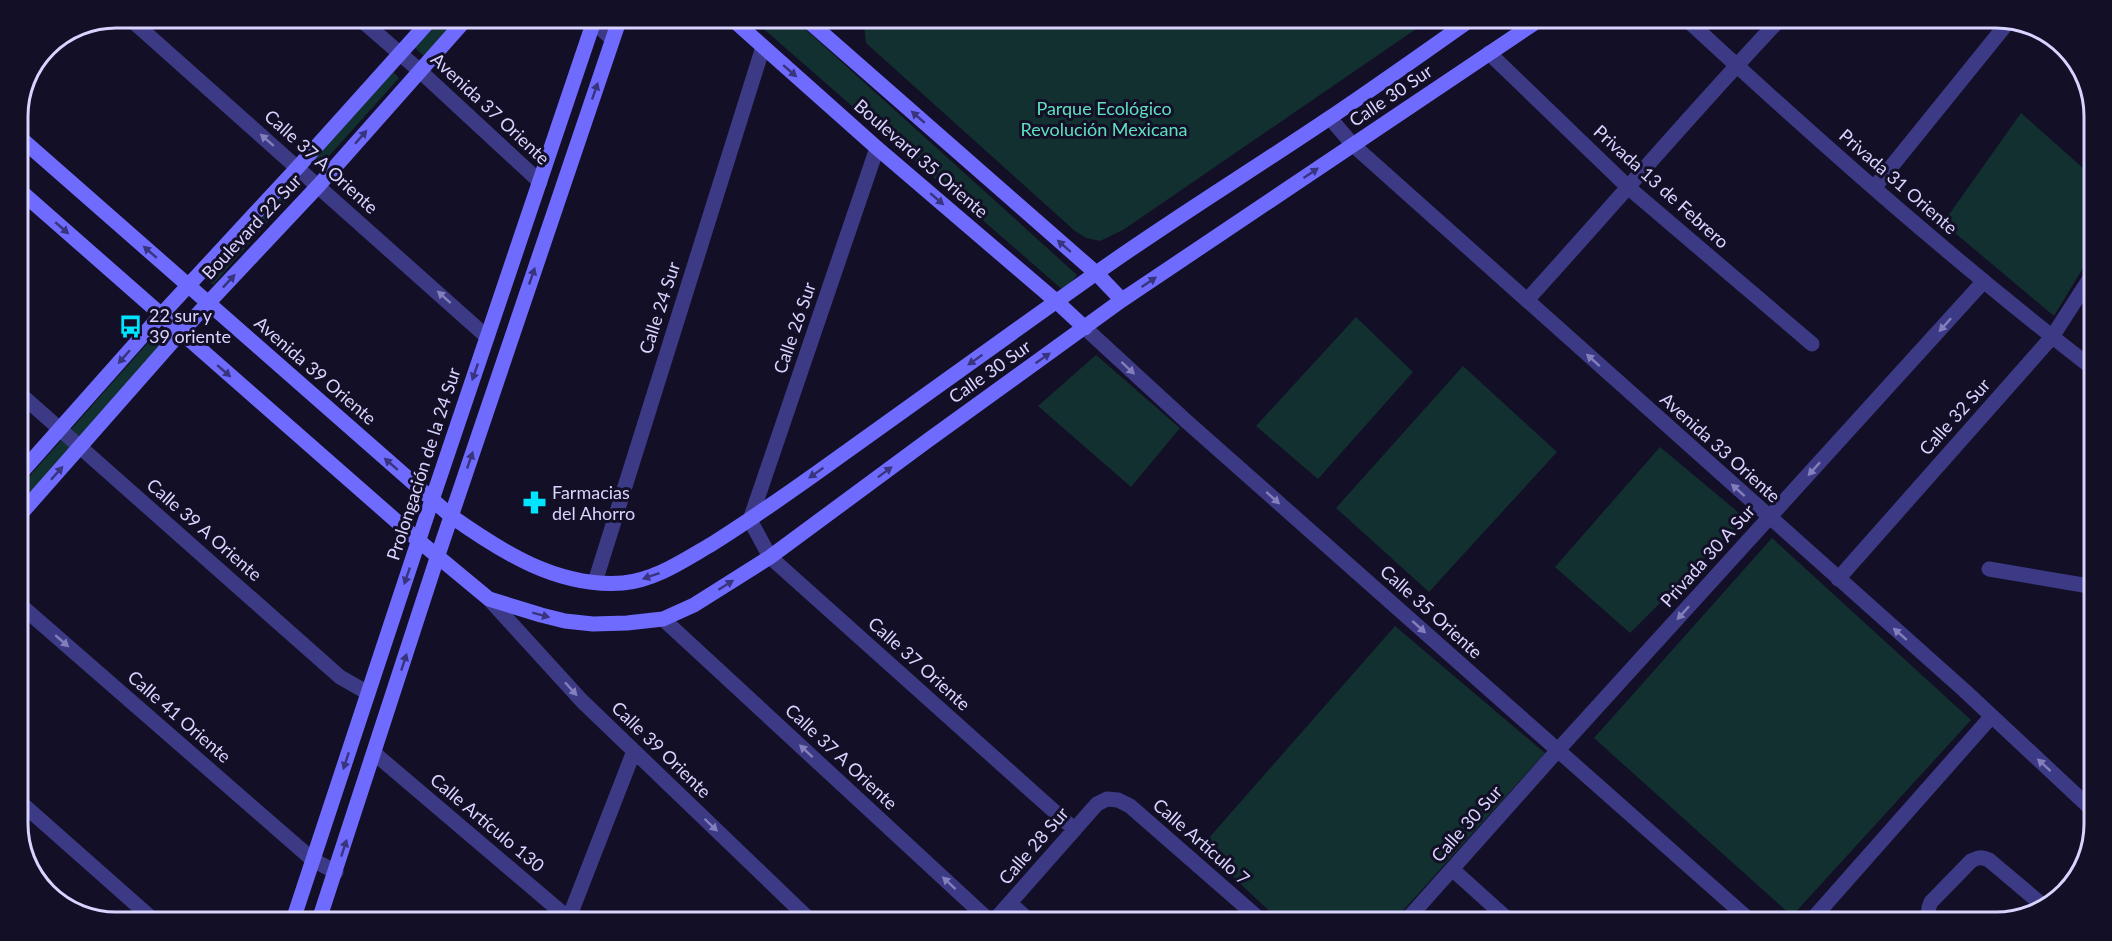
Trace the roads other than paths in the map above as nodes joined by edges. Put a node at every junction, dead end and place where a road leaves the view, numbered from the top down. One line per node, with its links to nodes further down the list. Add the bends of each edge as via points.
1 (140, 28): 25 (street, Calle 37 A Oriente, one-way to 1)
2 (371, 28): 17 (street, Avenida 37 Oriente)
3 (423, 28): 17 (main road, Boulevard 22 Sur)
4 (457, 28): 20 (main road, Boulevard 22 Sur)
5 (590, 28): 26 (main road, Prolongación de la 24 Sur)
6 (602, 28): 15 (street)
7 (616, 28): 15 (main road)
8 (743, 28): 16 (main road, Boulevard 35 Oriente)
9 (816, 28): 31 (main road, Boulevard 35 Oriente, one-way to 9)
10 (1459, 28): 21 (main road, Calle 30 Sur)
11 (1527, 28): 18 (main road, Calle 30 Sur)
12 (1696, 28): 19 (street, Privada 31 Oriente)
13 (1771, 28): 19 (street)
14 (2003, 29): 29 (street)
15 (612, 39): 52 (main road, one-way to 15)
16 (762, 46): 24 (main road, Boulevard 35 Oriente, one-way to 24); 60 (street, Calle 24 Sur)
17 (400, 53): 20 (street, Avenida 37 Oriente); 25 (main road, Boulevard 22 Sur)
18 (1489, 53): 22 (main road, Calle 30 Sur); 28 (street, Privada 13 de Febrero)
19 (1736, 65): 28 (street); 29 (street, Privada 31 Oriente)
20 (420, 71): 26 (street, Avenida 37 Oriente); 27 (main road, Boulevard 22 Sur, one-way to 20)
21 (1330, 118): 22 (street, Avenida 33 Oriente); 31 (main road, Calle 30 Sur)
22 (1353, 145): 35 (main road, Calle 30 Sur, one-way to 22); 36 (street, Avenida 33 Oriente)
23 (29, 146): 33 (main road, Avenida 39 Oriente, one-way to 23)
24 (877, 148): 37 (main road, Boulevard 35 Oriente, one-way to 37); 54 (street, Calle 26 Sur)
25 (298, 167): 27 (street, Calle 37 A Oriente); 33 (main road, Boulevard 22 Sur)
26 (540, 182): 42 (main road, Prolongación de la 24 Sur)
27 (319, 185): 38 (main road, Boulevard 22 Sur, one-way to 27); 42 (street, Calle 37 A Oriente, one-way to 27)
28 (1629, 188): 36 (street); 44 (street, Privada 13 de Febrero)
29 (1874, 188): 32 (street, Privada 31 Oriente)
30 (29, 199): 39 (main road, one-way to 39)
31 (1096, 273): 35 (main road, Boulevard 35 Oriente); 37 (main road, Calle 30 Sur)
32 (1984, 281): 43 (street, Privada 31 Oriente); 53 (street, Privada 30 A Sur, one-way to 53)
33 (189, 285): 38 (main road, Avenida 39 Oriente); 39 (main road, Boulevard 22 Sur)
34 (2083, 289): 43 (street, Calle 32 Sur)
35 (1122, 300): 40 (main road, Calle 30 Sur)
36 (1527, 300): 53 (street, Avenida 33 Oriente, one-way to 36)
37 (1057, 302): 40 (main road, Boulevard 35 Oriente); 54 (main road, Calle 30 Sur, one-way to 54)
38 (208, 304): 41 (main road, Boulevard 22 Sur); 50 (main road, Avenida 39 Oriente, one-way to 38)
39 (161, 315): 41 (main road); 47 (main road, Boulevard 22 Sur, one-way to 47)
40 (1085, 328): 57 (main road, Calle 30 Sur, one-way to 40); 67 (street, Calle 35 Oriente, one-way to 67)
41 (180, 333): 48 (main road, Boulevard 22 Sur); 55 (main road, one-way to 55)
42 (487, 336): 50 (main road, Prolongación de la 24 Sur, one-way to 50)
43 (2052, 337): 45 (street, Privada 31 Oriente); 59 (street, Calle 32 Sur)
44 (1812, 344)
45 (2083, 361)
46 (29, 401): 47 (street, Calle 39 A Oriente)
47 (61, 429): 48 (street, Calle 39 A Oriente); 49 (main road, Boulevard 22 Sur)
48 (80, 447): 51 (main road, Boulevard 22 Sur, one-way to 48); 65 (street, Calle 39 A Oriente, via 340,677)
49 (29, 464)
50 (432, 500): 52 (main road, Avenida 39 Oriente); 55 (main road, Prolongación de la 24 Sur)
51 (29, 505)
52 (451, 516): 56 (main road); 60 (main road, Calle 30 Sur, via 491,544 539,569)
53 (1769, 518): 59 (street, Avenida 33 Oriente); 67 (street, Privada 30 A Sur, one-way to 67)
54 (750, 520): 57 (street, Calle 37 Oriente); 60 (main road, Calle 30 Sur, one-way to 60, via 648,578 624,583)
55 (419, 541): 56 (main road); 65 (main road, Prolongación de la 24 Sur, one-way to 65)
56 (438, 555): 62 (main road, Calle 30 Sur); 69 (main road, one-way to 56)
57 (770, 557): 64 (main road, Calle 30 Sur, one-way to 57, via 694,605); 73 (street, Calle 37 Oriente)
58 (1989, 568): 61 (street)
59 (1838, 579): 66 (street, Avenida 33 Oriente, one-way to 59)
60 (595, 582)
61 (2084, 585)
62 (489, 599): 64 (main road, Calle 30 Sur, one-way to 64, via 566,621 593,624); 68 (street, Calle 39 Oriente, one-way to 68, via 582,701)
63 (29, 613): 74 (street, Calle 41 Oriente, one-way to 74)
64 (663, 619): 85 (street, Calle 37 A Oriente, one-way to 64)
65 (368, 693): 74 (main road, Prolongación de la 24 Sur, one-way to 74)
66 (1991, 717): 71 (street, Avenida 33 Oriente, one-way to 66); 92 (street)
67 (1558, 750): 75 (street, Calle 30 Sur); 91 (street, Calle 35 Oriente)
68 (634, 751): 83 (street); 84 (street, Calle 39 Oriente, one-way to 84)
69 (375, 753): 76 (main road, one-way to 69); 82 (street, Calle Artículo 130)
70 (1107, 799): 73 (street, Calle 28 Sur, via 1097,804); 88 (street, Calle Artículo 7, via 1130,806)
71 (2084, 802)
72 (29, 810): 79 (street)
73 (1074, 829): 78 (street, Calle 28 Sur)
74 (313, 860): 76 (street, Calle 41 Oriente); 80 (main road, Prolongación de la 24 Sur)
75 (1452, 869): 89 (street, Calle 30 Sur); 90 (street)
76 (336, 872): 81 (main road)
77 (2038, 901): 93 (street, via 1983,857 1971,861 1932,902)
78 (1010, 903): 86 (street, Calle 28 Sur); 87 (street)
79 (147, 913)
80 (295, 913)
81 (324, 913)
82 (561, 913)
83 (573, 913)
84 (803, 913)
85 (981, 913)
86 (1001, 913)
87 (1021, 913)
88 (1253, 913)
89 (1413, 913)
90 (1501, 913)
91 (1742, 913)
92 (1818, 913)
93 (1928, 913)

